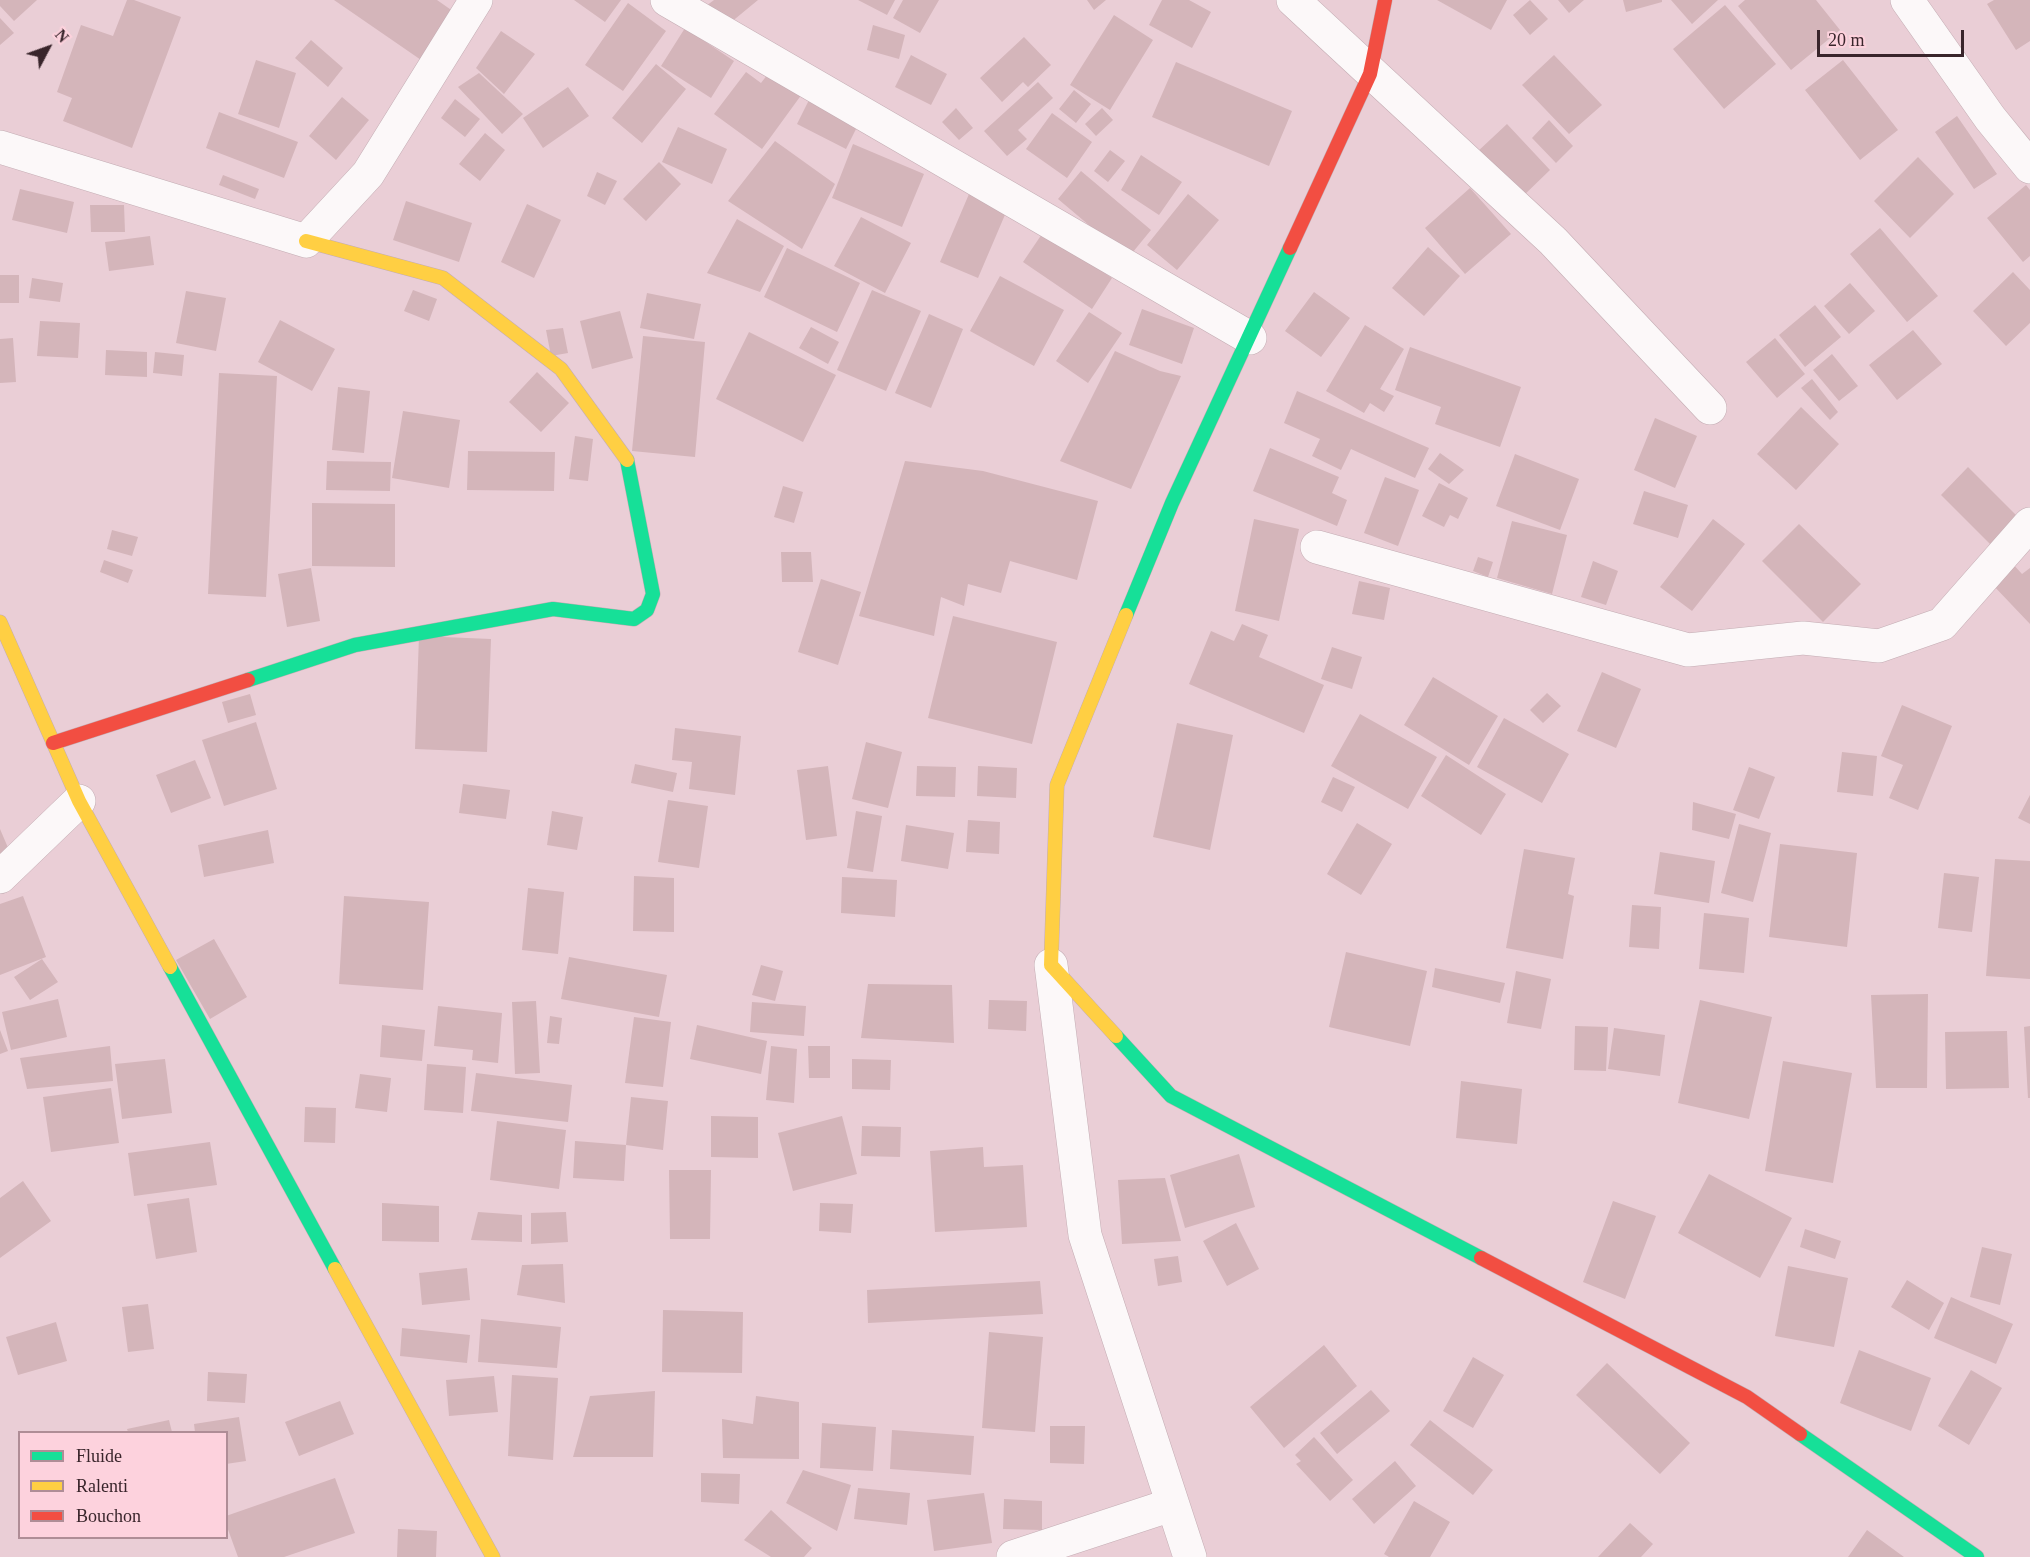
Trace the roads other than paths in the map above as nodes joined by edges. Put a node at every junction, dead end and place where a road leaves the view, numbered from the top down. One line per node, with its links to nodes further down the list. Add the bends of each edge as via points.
1 (476, 0): 9 (street, via 369,174)
2 (667, 0): 10 (street)
3 (1293, 0): 6 (street)
4 (1385, 0): 6 (street)
5 (1907, 0): 8 (street, via 1990,118)
6 (1370, 74): 10 (street); 11 (street, via 1553,241)
7 (0, 147): 9 (street)
8 (2030, 167)
9 (306, 241): 15 (street, via 443,278 561,369 626,455 653,594 647,610 634,619 553,609 355,645)
10 (1250, 338): 18 (street, via 1172,503 1057,785)
11 (1710, 408)
12 (2030, 524): 13 (street, via 1942,624 1879,646 1803,638 1688,650)
13 (1317, 547)
14 (0, 622): 15 (street)
15 (53, 743): 16 (street)
16 (79, 801): 17 (street); 20 (street)
17 (0, 877)
18 (1051, 965): 19 (street, via 1085,1235); 23 (street, via 1171,1096 1747,1397)
19 (1172, 1505): 21 (street); 22 (street)
20 (492, 1557)
21 (1013, 1557)
22 (1190, 1557)
23 (1977, 1557)

